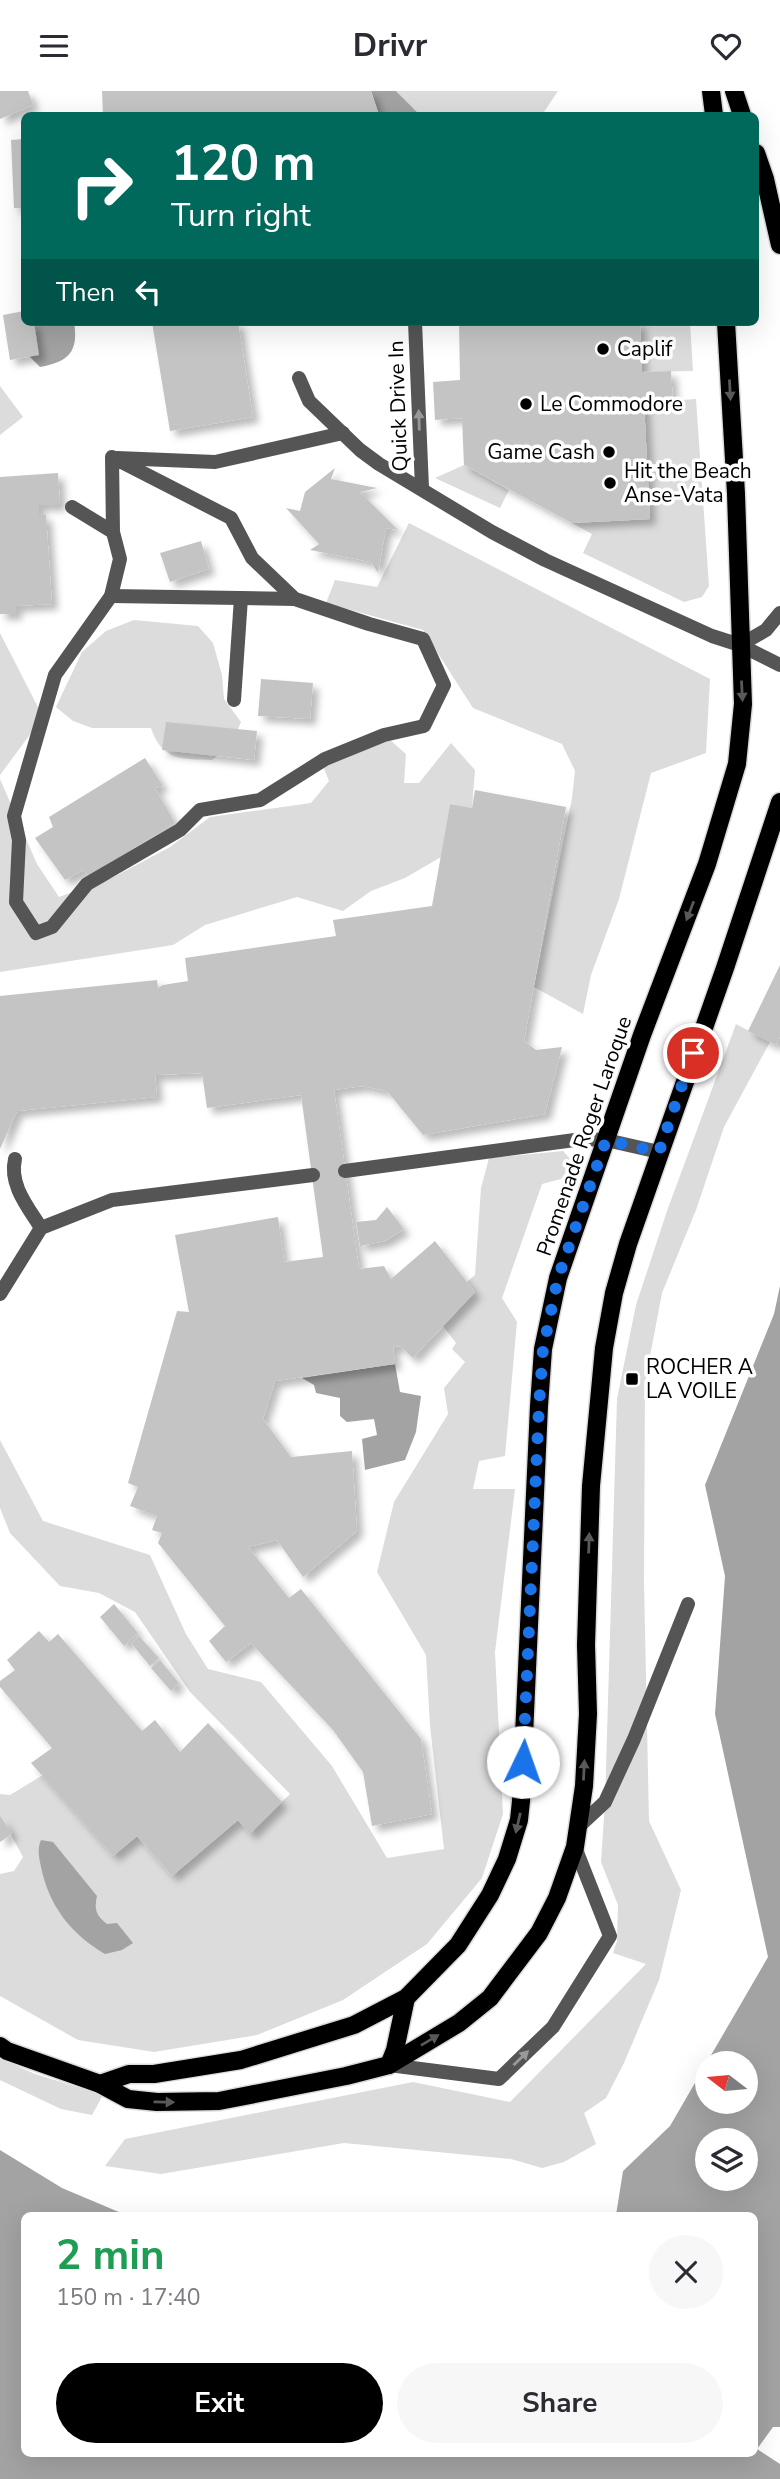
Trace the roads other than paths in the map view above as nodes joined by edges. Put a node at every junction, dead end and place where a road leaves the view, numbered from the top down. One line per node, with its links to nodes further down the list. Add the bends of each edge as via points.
1 (711, 91): 3 (main road)
2 (734, 91): 4 (main road)
3 (714, 112)
4 (741, 112)
5 (759, 162): 6 (main road)
6 (780, 245)
7 (415, 326): 12 (lane, Quick Drive In, one-way to 7)
8 (726, 326): 19 (main road, Promenade Roger Laroque, one-way to 19)
9 (299, 378): 10 (lane, via 309,401)
10 (343, 432): 11 (lane, via 215,462); 12 (lane, via 379,464)
11 (112, 457): 14 (lane); 17 (lane, via 231,518 252,558)
12 (422, 488): 19 (lane, via 545,561)
13 (72, 507): 14 (lane)
14 (113, 532): 15 (lane, via 120,559)
15 (111, 596): 16 (lane); 17 (lane, via 55,675 14,816 19,840 16,902 36,933 52,927 87,884 180,830 200,810 260,800 325,759 384,735 424,726 444,685 423,639)
16 (241, 598): 17 (lane); 21 (lane)
17 (295, 599)
18 (780, 614): 19 (lane, via 766,630)
19 (740, 645): 20 (lane); 23 (main road, Promenade Roger Laroque, one-way to 23, via 743,704 737,764 708,864)
20 (780, 665)
21 (234, 700)
22 (780, 802): 24 (main road)
23 (606, 1140): 24 (lane); 26 (lane, via 582,1139); 33 (main road, Promenade Roger Laroque, one-way to 33, via 558,1278 543,1349 519,1820 508,1859 458,1945)
24 (659, 1152): 31 (main road, one-way to 24, via 588,1714 591,1486 604,1348 614,1293)
25 (15, 1159): 28 (lane, via 12,1173 19,1192)
26 (345, 1171)
27 (313, 1175): 28 (lane, via 112,1200)
28 (41, 1229): 29 (lane)
29 (0, 1294)
30 (688, 1604): 31 (lane, via 605,1801)
31 (577, 1828): 32 (main road)
32 (575, 1847): 35 (main road, one-way to 32, via 459,2023 490,1998 539,1933); 35 (lane, one-way to 32, via 499,2080 553,2027 610,1936)
33 (406, 1998): 35 (main road); 36 (main road, Promenade Roger Laroque, via 354,2025 241,2060 129,2074)
34 (0, 2046): 36 (main road)
35 (389, 2065): 36 (main road, one-way to 35, via 128,2099 219,2101)
36 (100, 2084)

